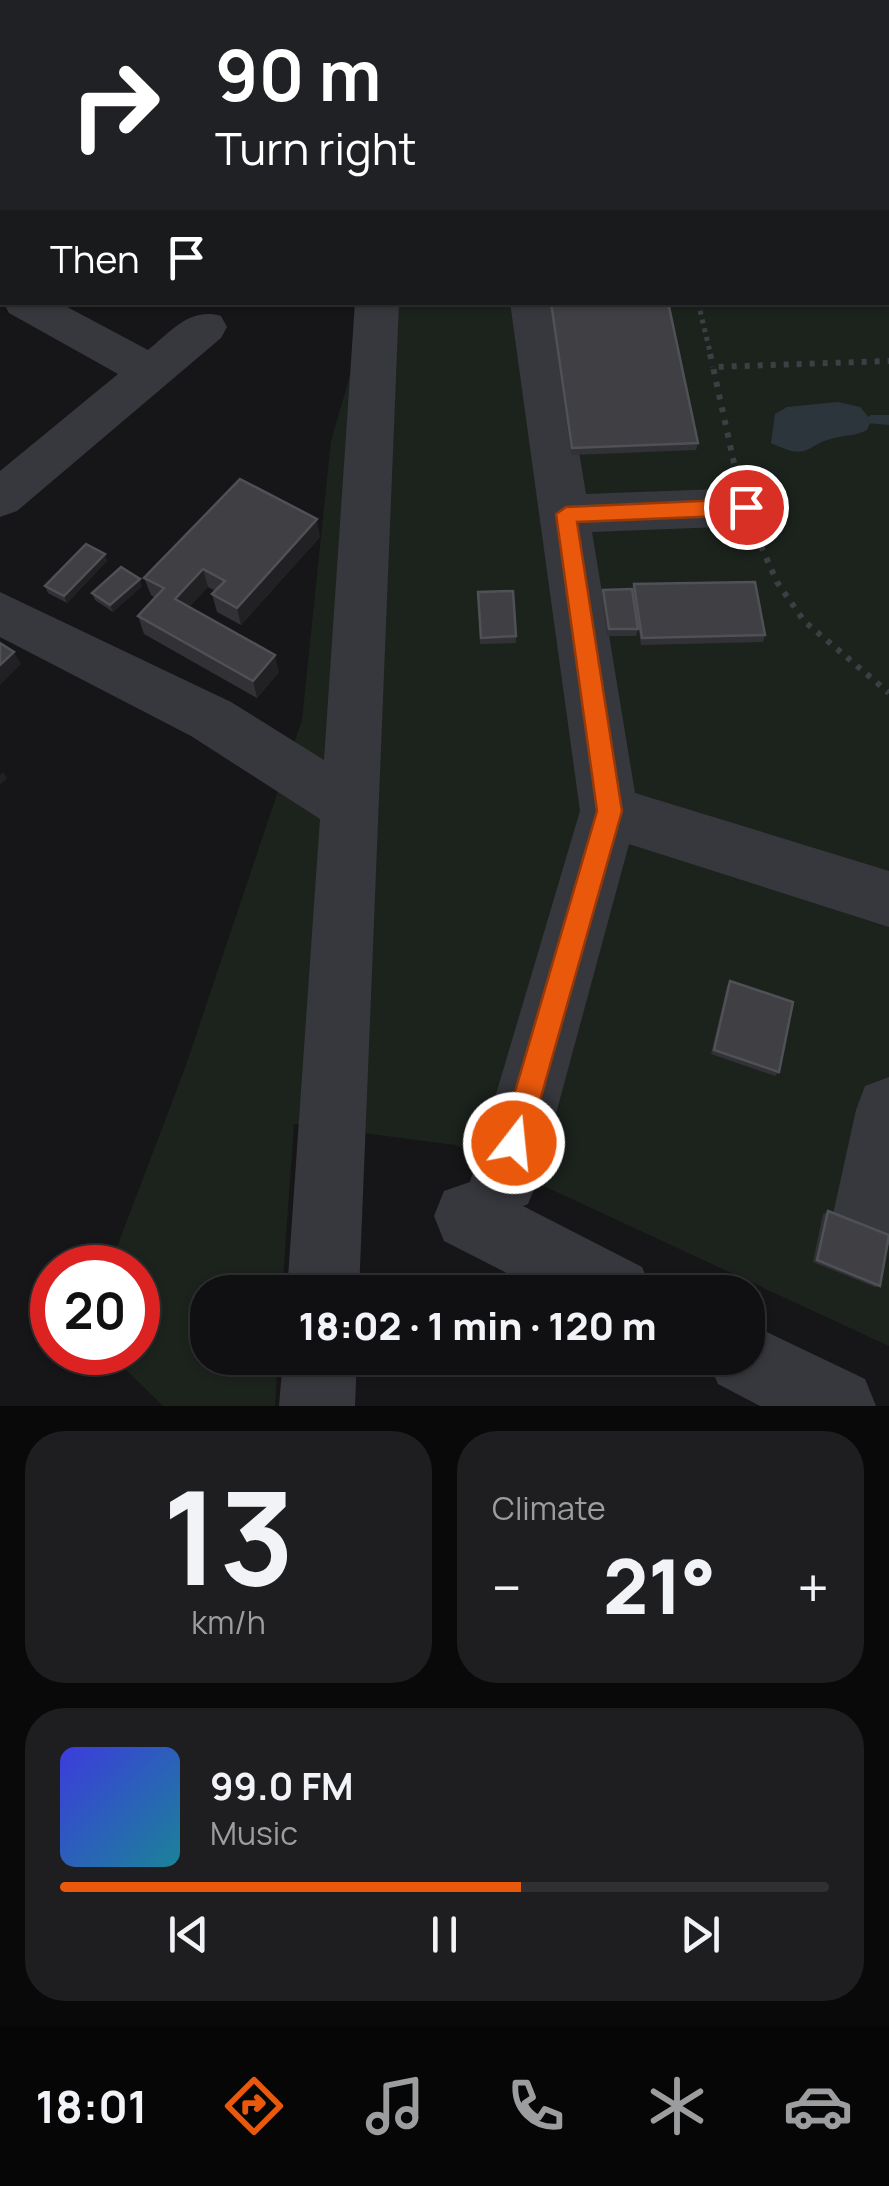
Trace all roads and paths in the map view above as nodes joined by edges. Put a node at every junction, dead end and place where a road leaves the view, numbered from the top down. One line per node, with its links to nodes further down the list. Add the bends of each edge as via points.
1 (28, 305): 7 (street)
2 (377, 305): 12 (street)
3 (532, 305): 10 (street)
4 (699, 305): 6 (path)
5 (206, 327): 7 (street)
6 (712, 367)
7 (150, 372): 8 (street)
8 (0, 498)
9 (746, 507): 10 (street)
10 (566, 514): 13 (street)
11 (0, 613): 12 (street, via 211,719)
12 (347, 805): 17 (street)
13 (610, 811): 14 (street); 18 (street, via 486,1198)
14 (889, 898)
15 (889, 1110): 16 (street)
16 (866, 1219)
17 (324, 1275)
18 (593, 1275)
19 (765, 1369): 22 (street)
20 (319, 1375): 21 (street)
21 (317, 1406)
22 (838, 1406)

